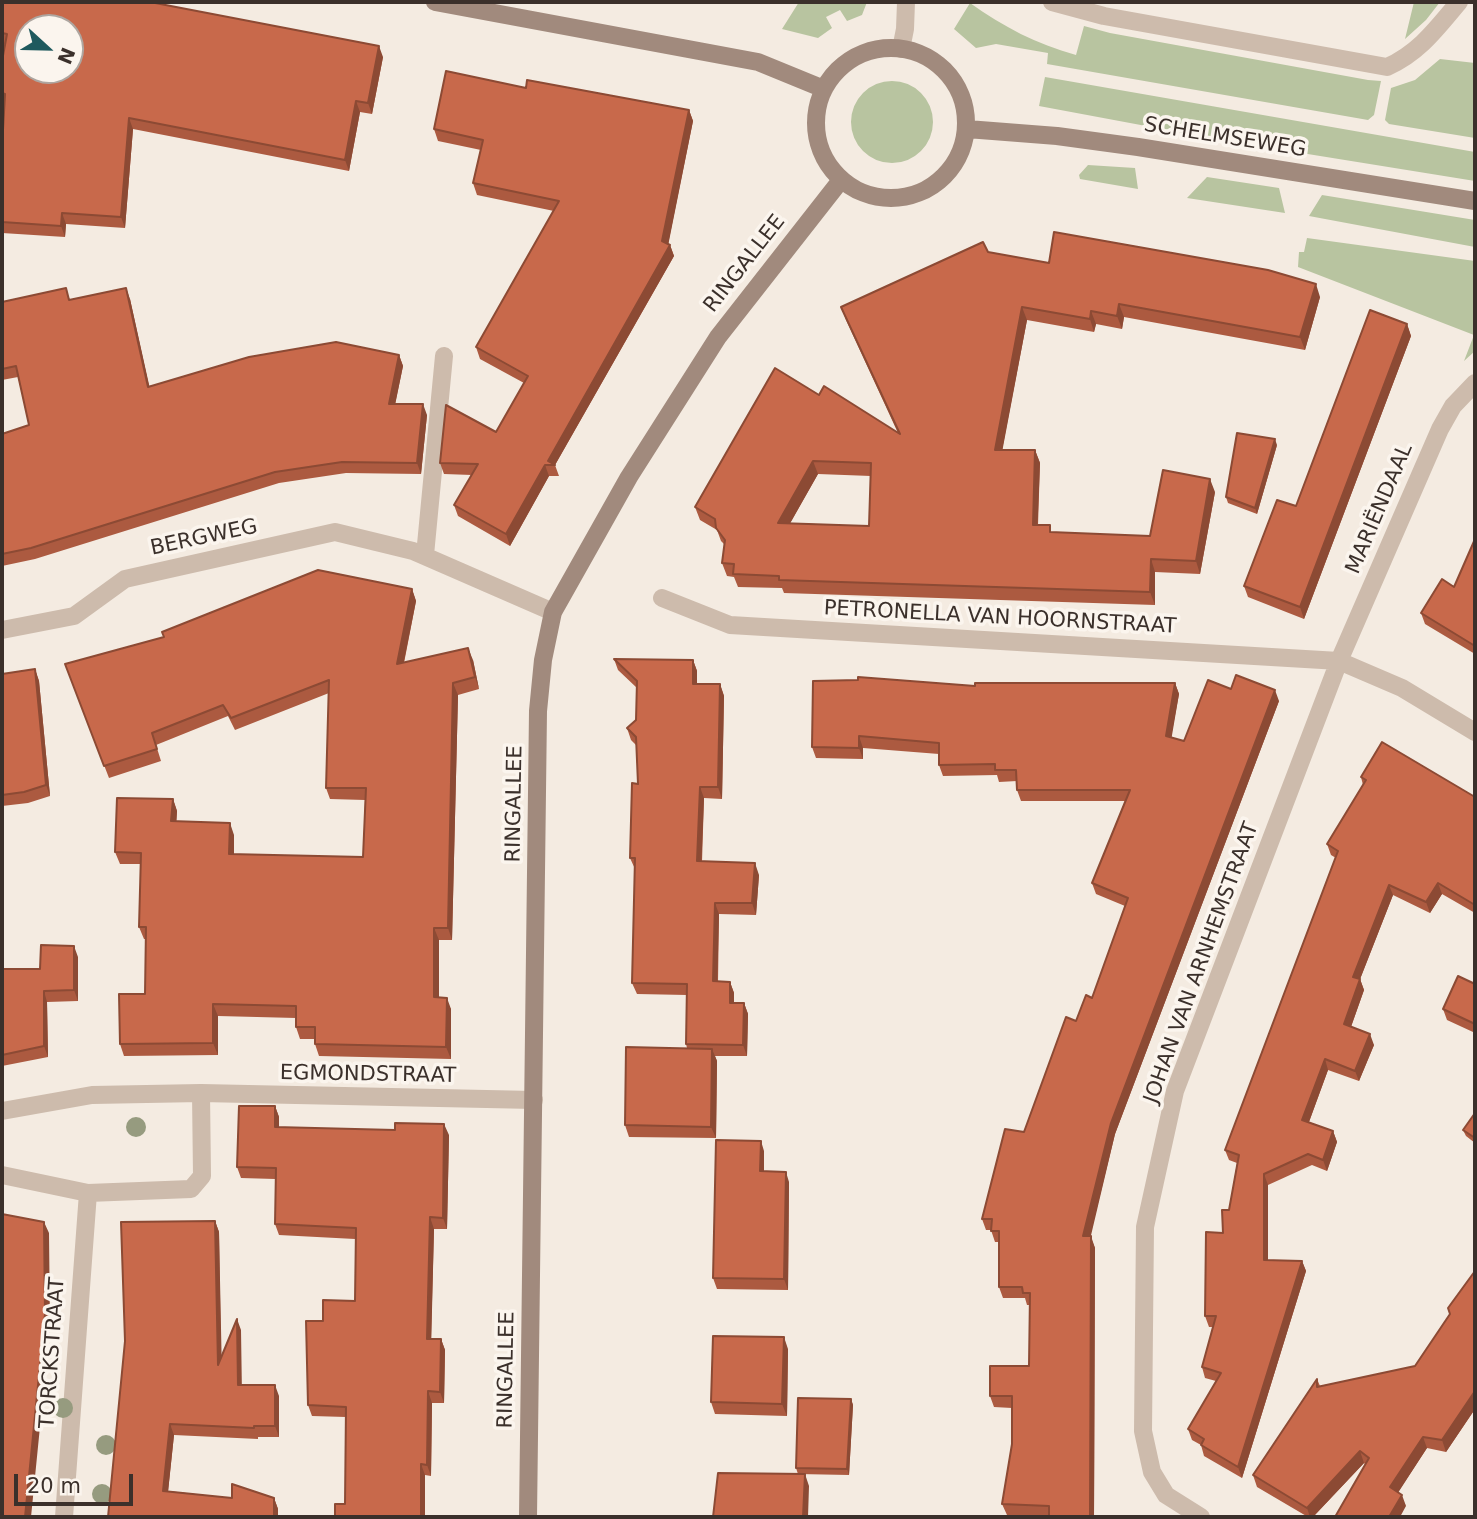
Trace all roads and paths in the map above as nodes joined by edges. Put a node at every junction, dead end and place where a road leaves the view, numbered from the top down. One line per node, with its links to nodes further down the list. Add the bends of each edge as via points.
1 (435, 2): 6 (main road, via 758,62)
2 (906, 2): 5 (street)
3 (1052, 2): 4 (street, via 1104,16 1387,67 1419,49)
4 (1459, 2)
5 (901, 49): 6 (main road, via 876,50 850,59); 7 (main road, via 933,61 957,85)
6 (824, 89): 8 (main road, via 816,125 826,162)
7 (967, 129): 8 (main road, via 949,171 921,194 878,197 858,192); 9 (main road, SCHELMSEWEG, via 1111,143)
8 (841, 180): 14 (main road, RINGALLEE, via 718,337 629,477)
9 (1475, 201)
10 (444, 356): 12 (street)
11 (1475, 383): 16 (street, MARIËNDAAL, via 1453,406 1440,429)
12 (425, 555): 14 (street, BERGWEG); 15 (street, BERGWEG, via 335,533 125,579 74,616)
13 (662, 598): 16 (street, PETRONELLA VAN HOORNSTRAAT, via 730,625)
14 (553, 612): 19 (main road, RINGALLEE, via 538,712)
15 (2, 630)
16 (1339, 661): 17 (street, PETRONELLA VAN HOORNSTRAAT, via 1402,688); 25 (street, JOHAN VAN ARNHEMSTRAAT, via 1175,1091 1145,1227 1143,1431 1152,1472 1166,1495)
17 (1475, 732)
18 (201, 1093): 19 (street, EGMONDSTRAAT); 20 (street, EGMONDSTRAAT, via 92,1095); 22 (street, via 202,1176 191,1189)
19 (534, 1100): 24 (main road, RINGALLEE)
20 (2, 1111)
21 (2, 1175): 22 (street)
22 (88, 1193): 23 (street, TORCKSTRAAT)
23 (64, 1517)
24 (528, 1517)
25 (1201, 1517)

